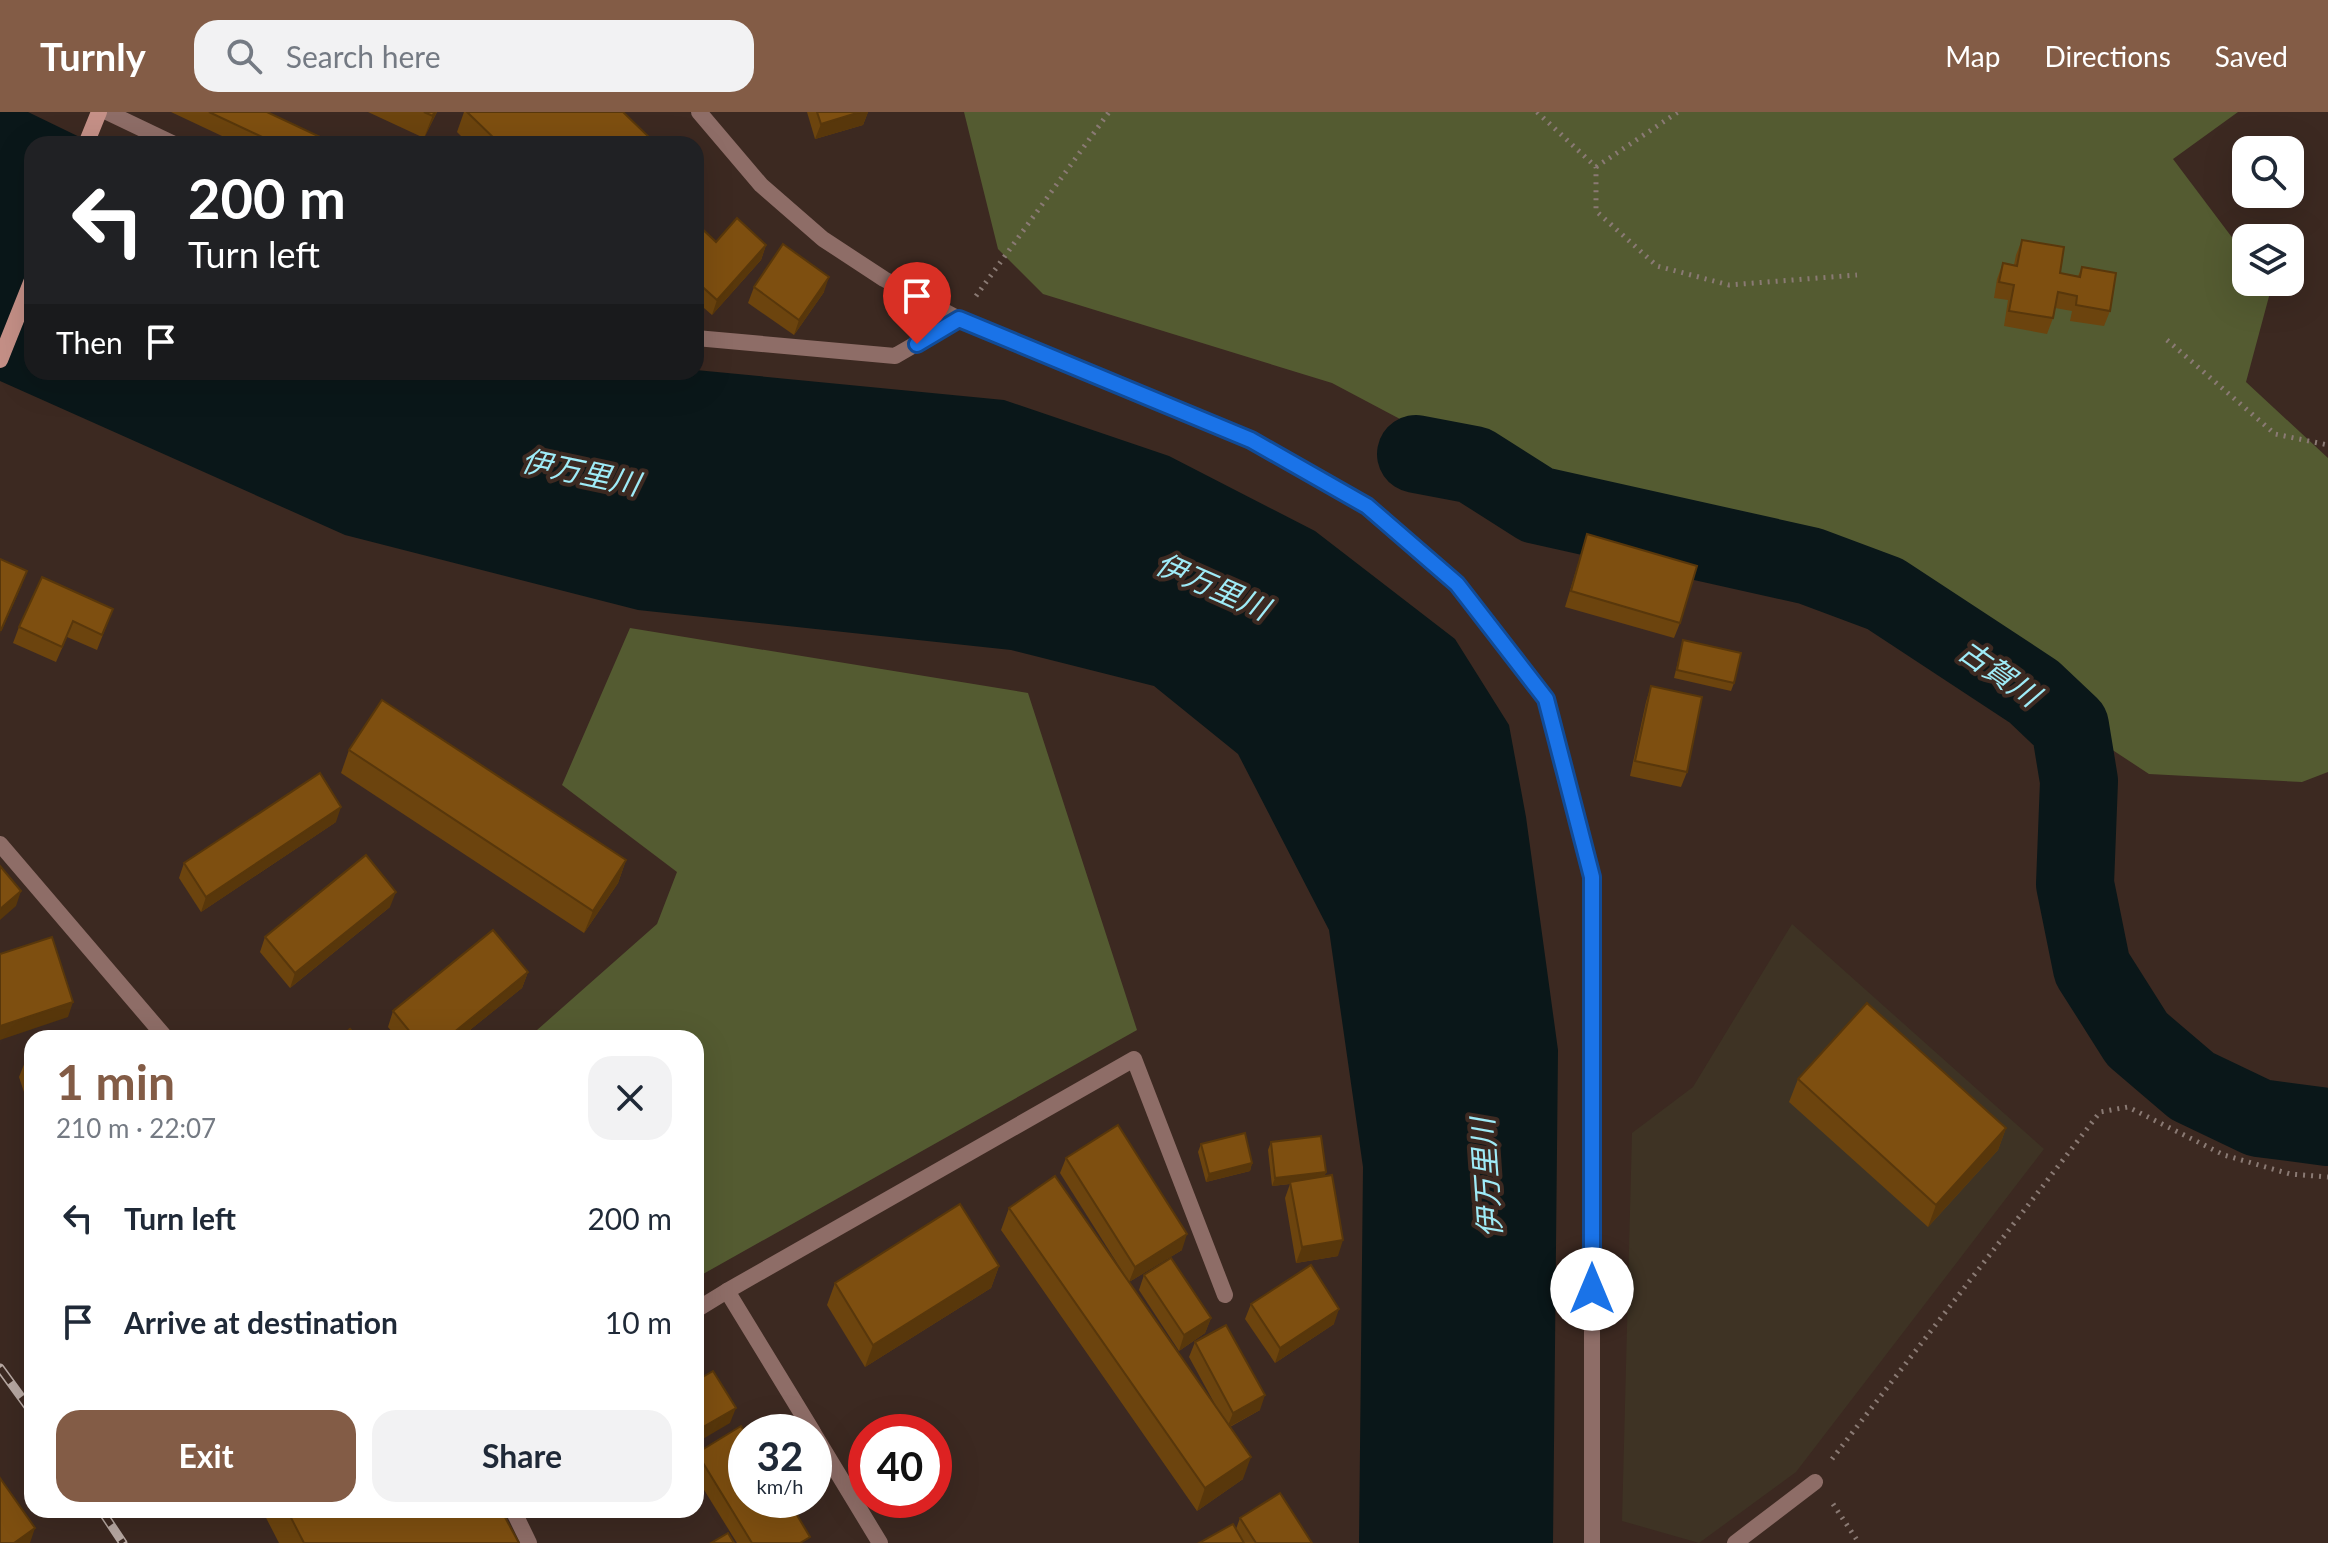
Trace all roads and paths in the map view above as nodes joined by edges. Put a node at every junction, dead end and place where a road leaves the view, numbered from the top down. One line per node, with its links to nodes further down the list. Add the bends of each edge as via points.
1 (99, 112): 7 (main road)
2 (107, 112): 8 (street)
3 (699, 112): 12 (street, via 761,185 823,239)
4 (1109, 112): 12 (path)
5 (1537, 112): 9 (path)
6 (1678, 112): 9 (path)
7 (89, 136)
8 (157, 136)
9 (1596, 167): 10 (path, via 1596,211 1657,266 1729,285)
10 (1857, 275)
11 (24, 300): 15 (main road)
12 (959, 319): 13 (street, via 895,356); 29 (street, via 1251,440 1367,506 1457,584 1546,699 1592,877)
13 (704, 339)
14 (2167, 340): 16 (path, via 2275,434)
15 (0, 360)
16 (2328, 445)
17 (0, 844): 18 (street)
18 (159, 1030)
19 (2328, 1177): 25 (path, via 2290,1174 2224,1155 2128,1107 2100,1112)
20 (727, 1291): 21 (street, via 1134,1059); 22 (street); 23 (street)
21 (1225, 1295)
22 (704, 1305)
23 (801, 1414)
24 (832, 1464): 28 (street)
25 (1815, 1482): 30 (street); 31 (path)
26 (517, 1518): 27 (street)
27 (529, 1543)
28 (880, 1543)
29 (1592, 1543)
30 (1735, 1543)
31 (1859, 1543)

